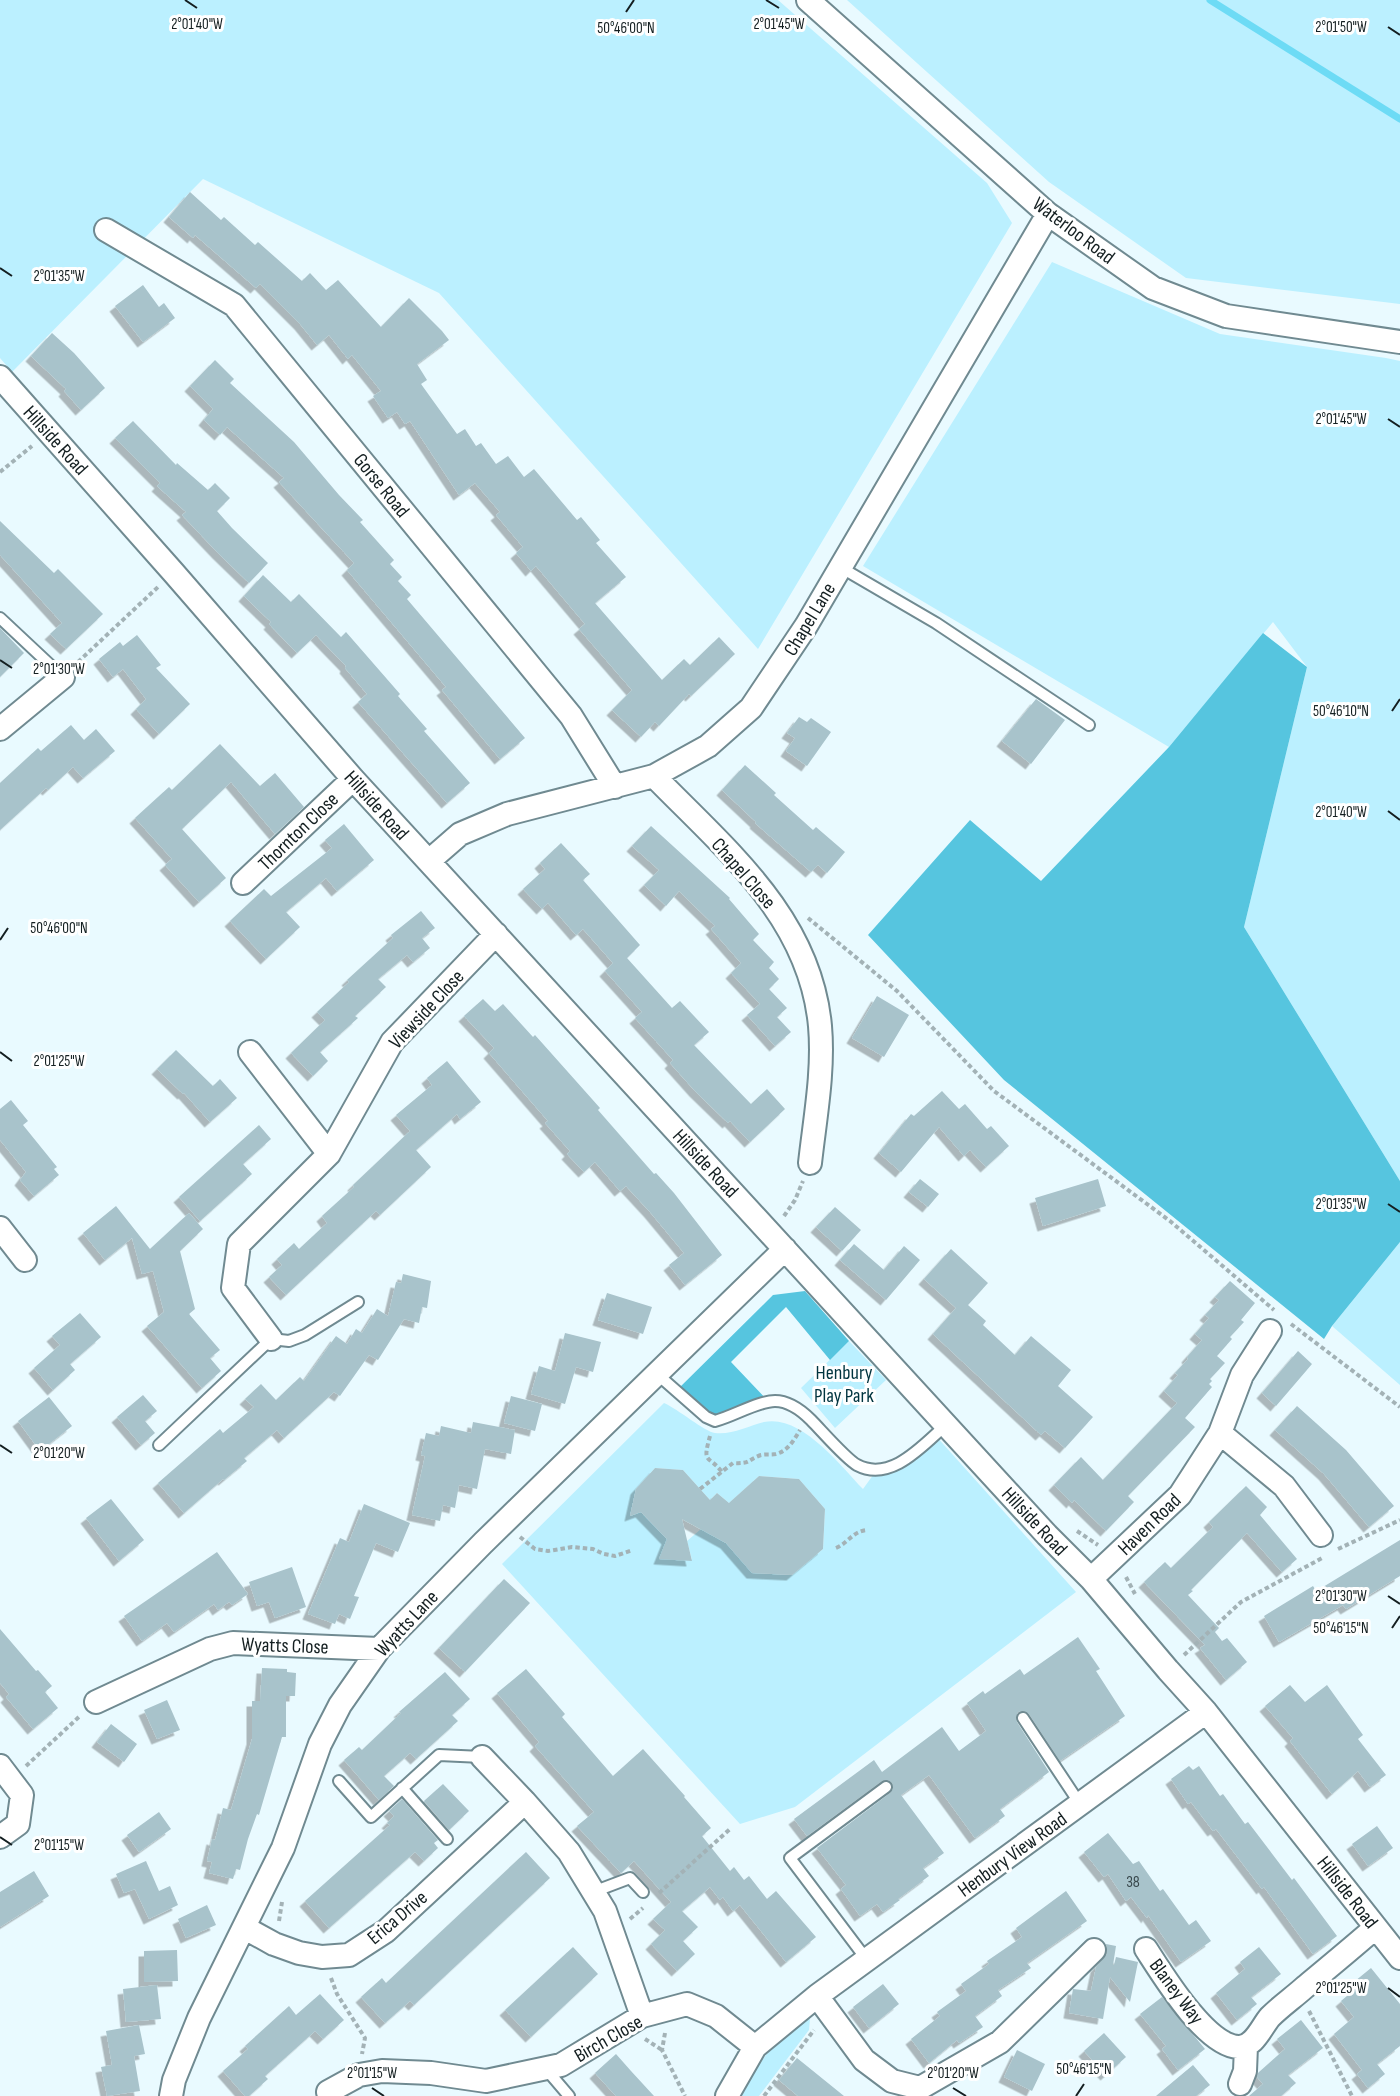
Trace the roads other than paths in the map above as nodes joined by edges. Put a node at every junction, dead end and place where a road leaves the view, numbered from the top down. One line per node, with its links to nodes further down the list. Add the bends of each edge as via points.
1 (808, 0): 2 (street, Waterloo Road)
2 (1048, 214): 4 (street, Waterloo Road, via 1154,288 1226,316); 6 (street, Chapel Lane)
3 (106, 230): 13 (street, Gorse Road, via 234,305 571,716)
4 (1400, 342)
5 (0, 377): 12 (street, Hillside Road)
6 (840, 567): 9 (lane, via 936,623); 11 (street, Chapel Lane, via 751,708 708,746)
7 (0, 618): 8 (lane)
8 (63, 677): 10 (street)
9 (1089, 725)
10 (0, 729)
11 (654, 776): 13 (street, Chapel Lane); 19 (street, Chapel Close, via 758,882 792,932 810,975 820,1025 820,1081)
12 (354, 779): 14 (street, Hillside Road); 15 (street, Thornton Close)
13 (615, 787): 14 (street, Chapel Lane, via 507,814 459,834)
14 (429, 861): 16 (street, Hillside Road)
15 (243, 883)
16 (496, 934): 18 (street, Viewside Close, via 392,1042); 21 (street, Hillside Road)
17 (250, 1052): 18 (street)
18 (330, 1154): 25 (street, Viewside Close, via 239,1244 233,1288)
19 (810, 1163)
20 (0, 1228): 22 (street)
21 (778, 1241): 26 (street, Wyatts Lane); 27 (street, Hillside Road)
22 (25, 1260)
23 (358, 1302): 25 (lane, via 304,1335 289,1341)
24 (1270, 1330): 28 (street, Haven Road, via 1242,1375)
25 (272, 1339): 29 (lane)
26 (657, 1374): 27 (lane, via 705,1417 715,1421 758,1403 787,1404 802,1411 856,1464 876,1471 903,1462); 32 (street, Wyatts Lane)
27 (946, 1425): 31 (street, Hillside Road)
28 (1220, 1433): 30 (street, via 1284,1486); 31 (street, Haven Road, via 1180,1495)
29 (159, 1445)
30 (1321, 1534)
31 (1091, 1579): 34 (street, Hillside Road)
32 (379, 1649): 33 (street, Wyatts Close, via 233,1643 210,1649); 47 (street, Wyatts Lane, via 340,1705 320,1744 283,1848)
33 (96, 1702)
34 (1206, 1712): 42 (street, Henbury View Road); 48 (street, Hillside Road)
35 (1023, 1718): 42 (lane)
36 (482, 1757): 40 (lane, via 439,1755); 41 (street)
37 (5, 1774): 43 (street, via 22,1795 18,1824)
38 (339, 1781): 40 (lane, via 371,1816)
39 (886, 1787): 52 (lane, via 790,1858)
40 (402, 1788): 44 (lane)
41 (525, 1802): 45 (street, via 569,1852); 47 (street, Erica Drive, via 386,1931 349,1954 322,1957 299,1953)
42 (1080, 1804): 52 (street, Henbury View Road)
43 (0, 1837)
44 (447, 1839)
45 (593, 1892): 46 (lane, via 630,1878); 54 (street, via 606,1911)
46 (643, 1892)
47 (245, 1928): 61 (street, Wyatts Lane, via 199,2018)
48 (1376, 1928): 51 (street, Hillside Road); 55 (street, via 1270,2017)
49 (1146, 1949): 55 (street, Blaney Way, via 1188,2011 1227,2044)
50 (1094, 1950): 53 (street, via 1000,2042 920,2088 892,2081 864,2060)
51 (1400, 1958)
52 (867, 1960): 53 (street, Henbury View Road)
53 (822, 2002): 56 (street, Henbury View Road)
54 (642, 2016): 56 (street, Birch Close, via 687,2004 716,2016); 57 (street, Birch Close, via 561,2065)
55 (1246, 2046): 58 (street)
56 (755, 2047): 63 (street, Henbury View Road)
57 (546, 2068): 59 (street, Birch Close); 62 (lane)
58 (1240, 2084)
59 (487, 2088): 60 (street, Birch Close, via 431,2073 382,2071 359,2075)
60 (328, 2092)
61 (171, 2096)
62 (569, 2096)
63 (728, 2096)

